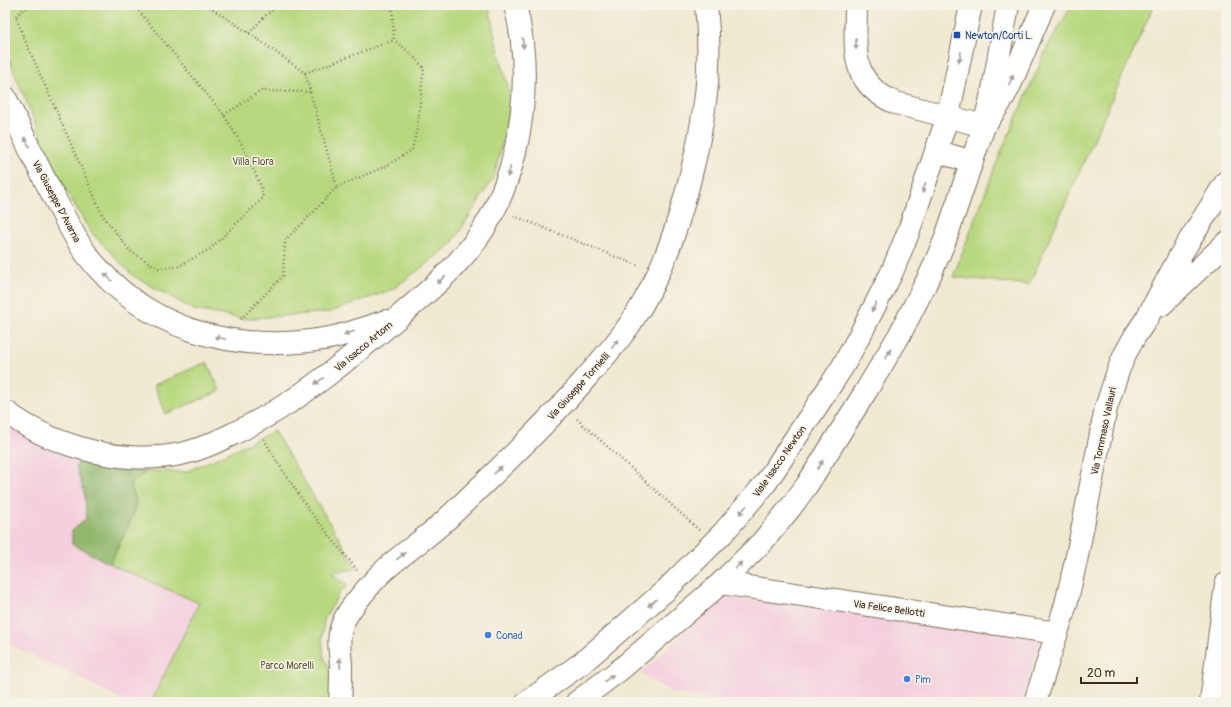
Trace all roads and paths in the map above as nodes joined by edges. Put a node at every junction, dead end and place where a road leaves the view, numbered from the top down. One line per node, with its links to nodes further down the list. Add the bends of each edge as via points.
1 (29, 5): 17 (path, via 16,18 103,216 130,251 158,268 177,268 210,249 263,198 261,186 243,147)
2 (134, 5): 17 (path)
3 (206, 5): 12 (path)
4 (279, 5): 12 (path)
5 (392, 5): 13 (path)
6 (515, 5): 24 (main road, Via Isacco Artom, one-way to 24, via 523,43 523,97 517,145 508,177)
7 (706, 5): 26 (main road, Via Giuseppe Tornielli, via 708,69 702,123 684,202)
8 (856, 5): 18 (main road, one-way to 18, via 857,59 867,82 884,98)
9 (971, 5): 18 (main road, Viale Isacco Newton, one-way to 18)
10 (1008, 5): 19 (main road)
11 (1044, 5): 19 (main road, one-way to 11, via 1009,86)
12 (249, 33): 14 (path)
13 (394, 40): 14 (path); 23 (path, via 424,68 412,150 386,166)
14 (305, 73): 15 (path)
15 (311, 92): 17 (path, via 260,91); 23 (path)
16 (5, 97): 29 (main road, Via Giuseppe D'Avarna, one-way to 16, via 199,333 170,322 129,296 103,272 87,255 65,220)
17 (224, 115)
18 (948, 116): 19 (main road); 20 (main road, Viale Isacco Newton)
19 (984, 126): 21 (main road)
20 (936, 150): 21 (main road); 33 (main road, Viale Isacco Newton, one-way to 33, via 900,253 843,366 765,484)
21 (972, 162): 34 (main road, one-way to 21, via 763,541 791,507 870,385 931,273)
22 (1226, 182): 28 (main road, Via Tommaso Vallauri, via 1181,254)
23 (337, 187): 29 (path, via 284,240 283,276 238,322)
24 (495, 208): 26 (path); 27 (main road, Via Isacco Artom, one-way to 27, via 476,240 455,266)
25 (1226, 243): 28 (main road)
26 (658, 274): 30 (main road, Via Giuseppe Tornielli, one-way to 26, via 630,324)
27 (399, 316): 29 (main road, Via Giuseppe D'Avarna, one-way to 29, via 324,339 282,343); 31 (main road, Via Isacco Artom, one-way to 31, via 340,366 281,408 215,443 181,454 143,457 85,449 56,440 20,422)
28 (1147, 318): 37 (main road, Via Tommaso Vallauri, via 1125,354 1106,408 1077,556)
29 (238, 342)
30 (562, 405): 33 (path); 36 (main road, Via Giuseppe Tornielli, one-way to 30, via 443,523)
31 (5, 411)
32 (263, 437): 36 (path, via 309,510)
33 (713, 543): 39 (main road, Viale Isacco Newton, one-way to 39, via 666,590 582,663)
34 (721, 583): 37 (main road, Via Felice Bellotti); 40 (main road, one-way to 34, via 622,669)
35 (1226, 584): 42 (main road)
36 (369, 586): 38 (main road, Via Giuseppe Tornielli, one-way to 36, via 340,632 350,611)
37 (1057, 633): 41 (main road, Via Tommaso Vallauri)
38 (340, 702)
39 (527, 702)
40 (577, 702)
41 (1035, 702)
42 (1211, 702)

